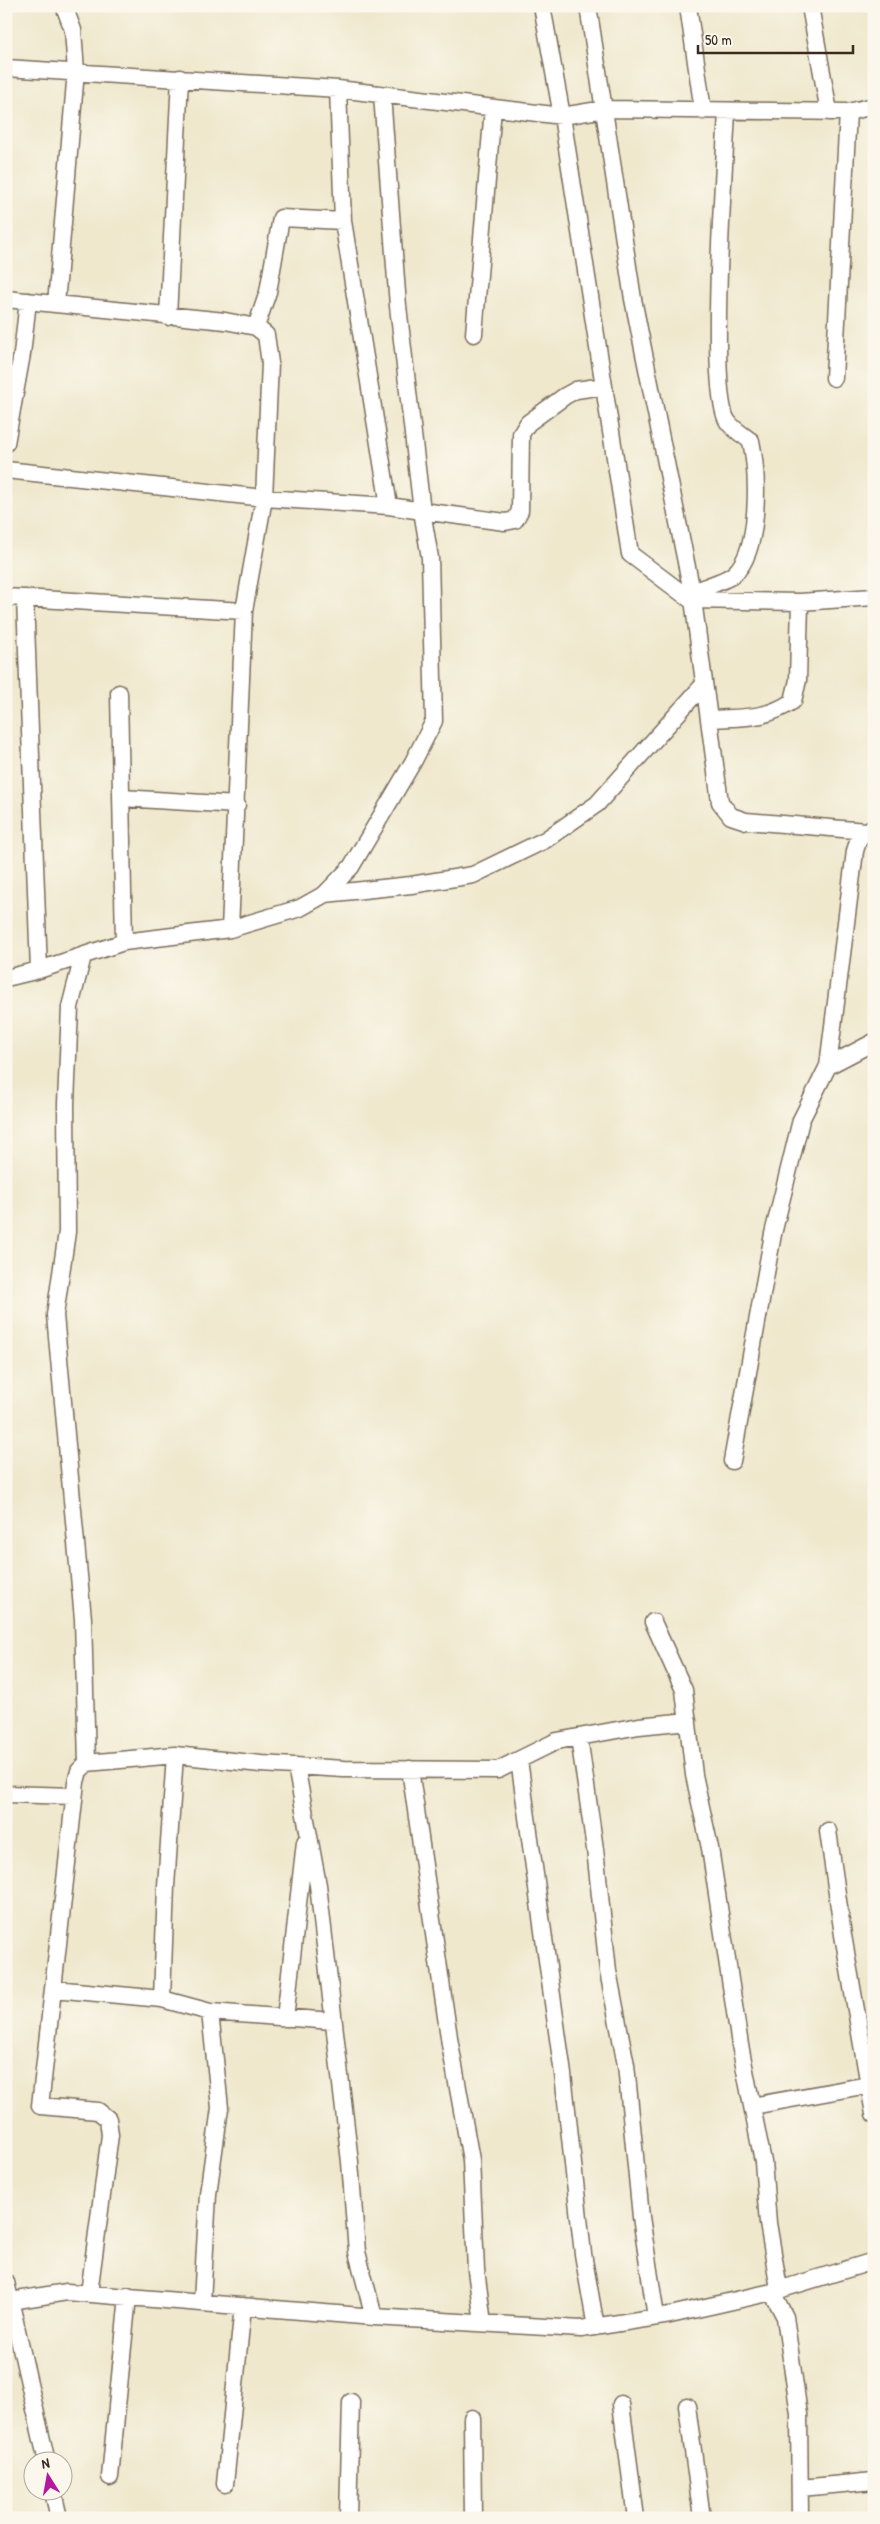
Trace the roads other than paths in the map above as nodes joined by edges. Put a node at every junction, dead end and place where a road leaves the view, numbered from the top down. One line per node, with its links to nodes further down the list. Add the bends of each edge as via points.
1 (64, 6): 7 (street, via 73,30)
2 (542, 6): 18 (street)
3 (588, 6): 13 (street)
4 (688, 6): 14 (street)
5 (810, 6): 16 (street)
6 (6, 68): 7 (street)
7 (76, 71): 8 (street); 22 (street)
8 (180, 78): 9 (street); 23 (street)
9 (338, 89): 10 (street); 19 (street)
10 (382, 95): 12 (street); 33 (street, via 398,306)
11 (874, 106): 17 (street)
12 (493, 108): 18 (street); 25 (street)
13 (605, 109): 14 (street); 18 (street); 34 (street, via 632,299)
14 (703, 111): 15 (street)
15 (727, 111): 16 (street); 34 (street, via 718,348 720,399 728,422 751,441 756,466 755,510 750,546 734,574)
16 (829, 112): 17 (street)
17 (848, 112): 26 (street)
18 (562, 116): 27 (street)
19 (343, 221): 24 (street, via 282,218 268,292); 32 (street)
20 (6, 299): 21 (street)
21 (28, 301): 22 (street); 28 (street)
22 (56, 304): 23 (street)
23 (168, 317): 24 (street)
24 (256, 327): 31 (street, via 266,335 270,363)
25 (474, 334)
26 (834, 378)
27 (604, 386): 33 (street, via 570,393 528,423 521,434 520,511 515,520 505,522); 34 (street, via 630,554)
28 (11, 390): 29 (street)
29 (6, 443)
30 (6, 470): 31 (street)
31 (264, 498): 32 (street); 39 (street)
32 (389, 506): 33 (street)
33 (422, 511): 46 (street, via 430,558 434,721 351,867)
34 (692, 596): 38 (street); 40 (street)
35 (6, 597): 37 (street)
36 (874, 597): 38 (street)
37 (25, 598): 39 (street); 50 (street)
38 (800, 602): 42 (street, via 798,680 793,701 777,712 763,716)
39 (244, 611): 44 (street)
40 (704, 684): 42 (street); 46 (street, via 597,804 545,840 472,876)
41 (120, 693): 43 (street)
42 (710, 718): 45 (street, via 720,802 731,816 746,821)
43 (122, 798): 44 (street); 48 (street)
44 (237, 805): 47 (street)
45 (870, 829): 53 (street, via 859,838 855,851)
46 (325, 894): 47 (street, via 300,908)
47 (230, 929): 48 (street)
48 (124, 942): 49 (street)
49 (83, 956): 50 (street); 60 (street, via 70,1007 66,1104 67,1232 54,1315 84,1619)
50 (39, 970): 51 (street)
51 (6, 978)
52 (874, 1042): 53 (street)
53 (828, 1066): 54 (street, via 798,1129 773,1234)
54 (732, 1461)
55 (653, 1622): 56 (street, via 684,1690)
56 (688, 1721): 57 (street); 73 (street, via 694,1775 710,1848)
57 (579, 1737): 59 (street, via 557,1741); 84 (street, via 608,1971 626,2065 641,2217)
58 (175, 1755): 60 (street); 61 (street); 68 (street)
59 (519, 1760): 62 (street, via 498,1770); 86 (street, via 583,2254)
60 (87, 1763): 64 (street, via 79,1771)
61 (296, 1766): 62 (street); 65 (street)
62 (410, 1769): 85 (street, via 450,2044 471,2160 476,2270)
63 (6, 1794): 64 (street)
64 (74, 1796): 67 (street)
65 (307, 1825): 70 (street); 71 (street, via 318,1885)
66 (828, 1831): 72 (street)
67 (54, 1989): 68 (street); 78 (street, via 40,2106 98,2110 108,2119 110,2135)
68 (162, 2000): 69 (street)
69 (210, 2012): 70 (street); 81 (street, via 220,2108 208,2194)
70 (285, 2018): 71 (street)
71 (333, 2021): 83 (street, via 357,2252)
72 (868, 2085): 73 (street); 74 (street)
73 (752, 2106): 77 (street, via 762,2162)
74 (874, 2114)
75 (874, 2261): 77 (street)
76 (6, 2282): 80 (street)
77 (776, 2291): 84 (street); 95 (street, via 785,2317 799,2414)
78 (89, 2294): 79 (street); 80 (street, via 67,2292)
79 (128, 2296): 81 (street); 92 (street)
80 (11, 2301): 91 (street)
81 (202, 2302): 82 (street)
82 (244, 2306): 83 (street); 94 (street)
83 (374, 2317): 85 (street)
84 (656, 2317): 86 (street)
85 (483, 2322): 86 (street, via 581,2329)
86 (596, 2326)
87 (351, 2402): 98 (street)
88 (621, 2404): 100 (street)
89 (687, 2406): 101 (street)
90 (472, 2418): 99 (street)
91 (45, 2452)
92 (110, 2477)
93 (874, 2481): 95 (street)
94 (225, 2484)
95 (801, 2488): 102 (street)
96 (55, 2502): 97 (street)
97 (59, 2518)
98 (348, 2518)
99 (473, 2518)
100 (636, 2518)
101 (702, 2518)
102 (800, 2518)

